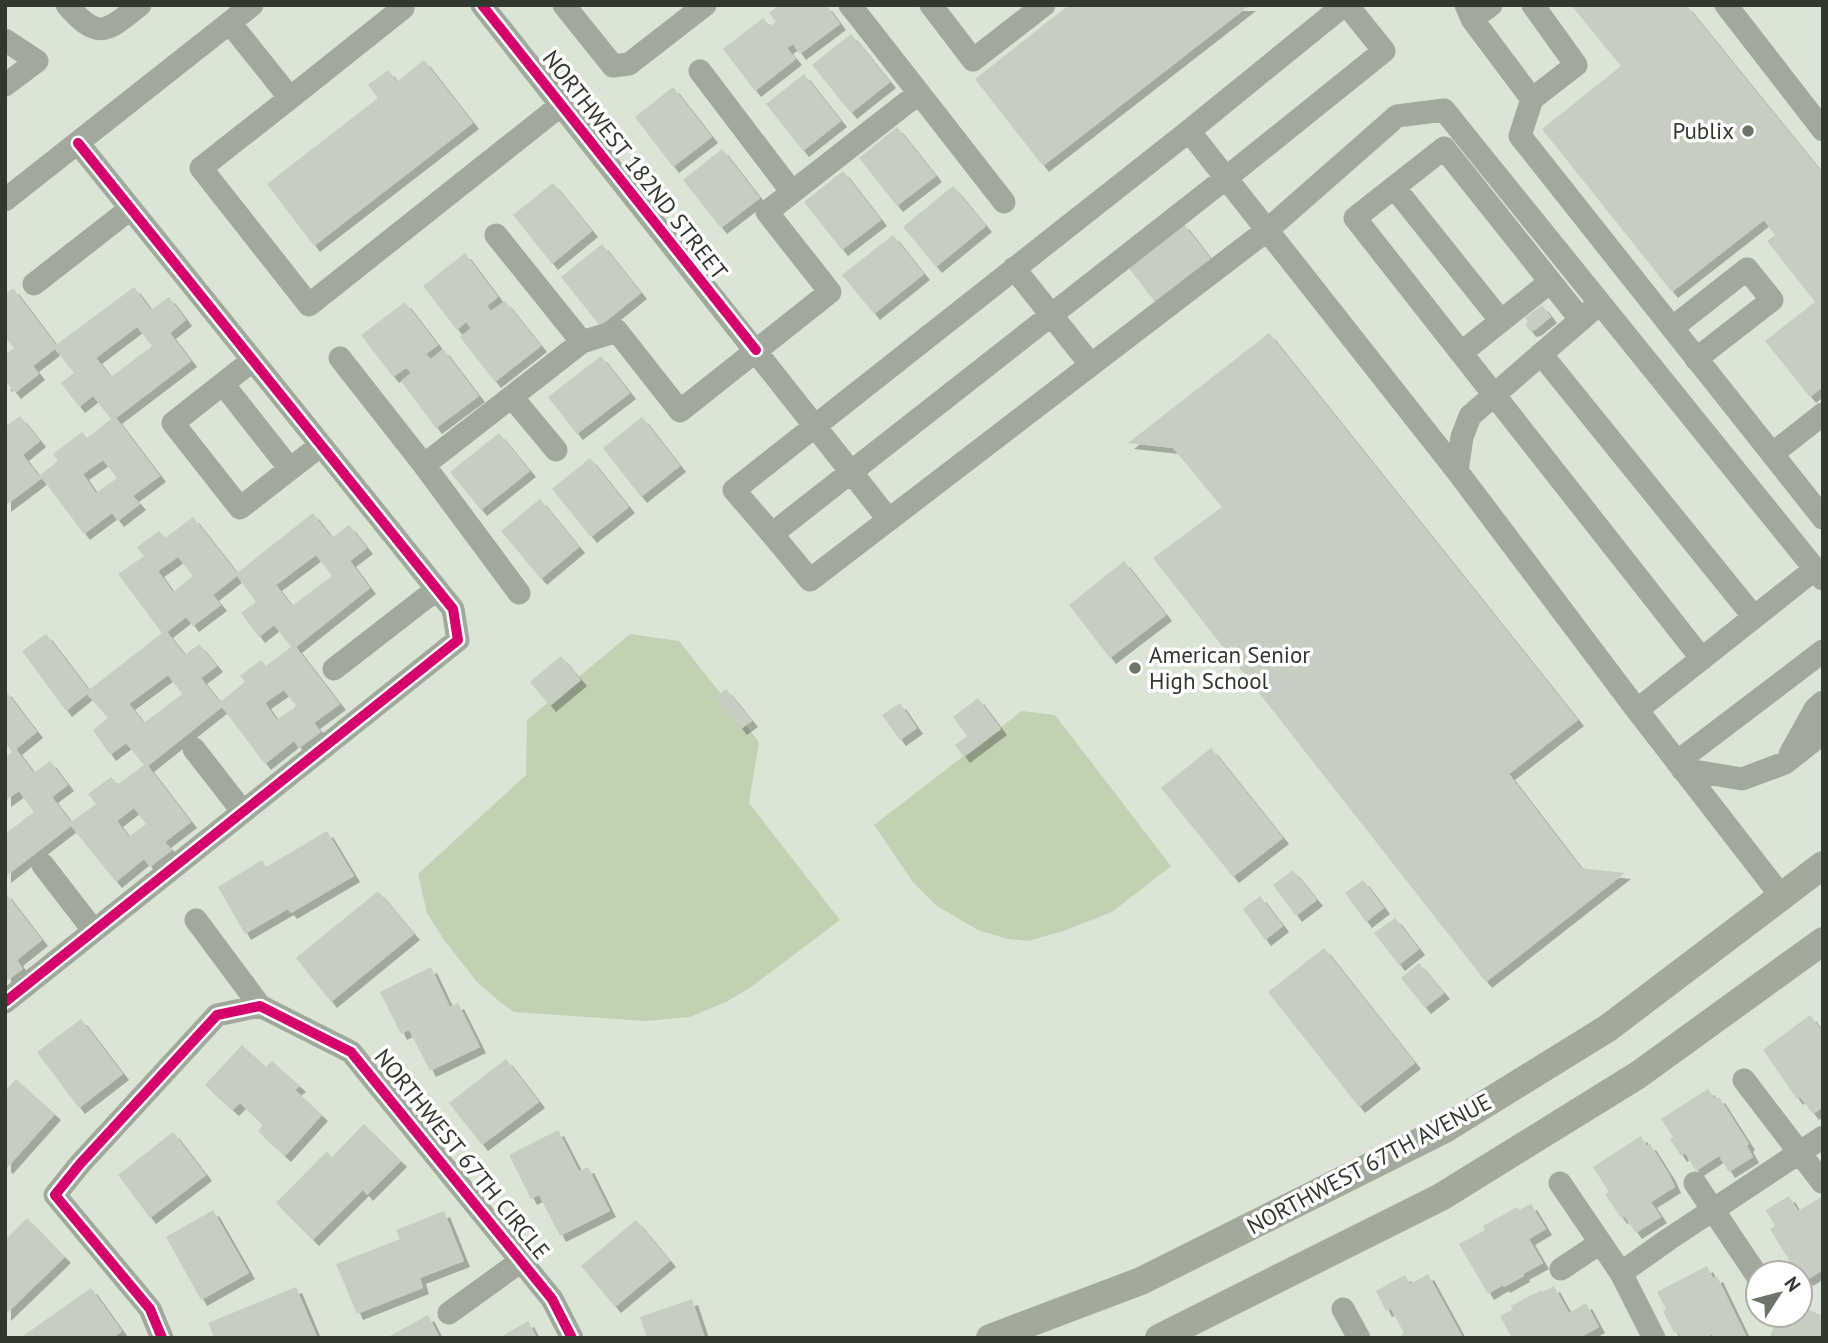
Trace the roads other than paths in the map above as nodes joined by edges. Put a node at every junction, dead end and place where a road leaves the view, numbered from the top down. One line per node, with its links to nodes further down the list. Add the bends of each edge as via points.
1 (66, 5): 2 (street, via 94,29 111,29)
2 (140, 5)
3 (252, 5): 15 (street)
4 (482, 5): 22 (street, NORTHWEST 182ND STREET)
5 (564, 5): 6 (street, via 613,66 629,64)
6 (705, 5)
7 (850, 5): 19 (street)
8 (930, 5): 9 (street, via 973,60)
9 (1044, 5)
10 (1346, 5): 24 (street); 26 (street, via 1384,51)
11 (1533, 5): 21 (street, via 1576,65)
12 (1726, 5): 23 (street)
13 (403, 8): 20 (street)
14 (1476, 10): 21 (street)
15 (230, 23): 20 (street); 25 (street)
16 (5, 40): 18 (street, via 37,61)
17 (700, 71): 28 (street)
18 (5, 85)
19 (919, 93): 28 (street); 30 (street)
20 (290, 98): 22 (street, via 201,168 309,305)
21 (1532, 99): 41 (street, via 1520,136)
22 (561, 105): 43 (street, NORTHWEST 182ND STREET)
23 (1823, 130)
24 (1189, 131): 26 (street); 34 (street)
25 (78, 143): 29 (street); 31 (street)
26 (1226, 178): 32 (street); 38 (street)
27 (1394, 187): 35 (street, via 1444,148); 40 (street); 44 (street, via 1355,218)
28 (792, 192): 43 (street, via 767,212 830,292)
29 (5, 200)
30 (1004, 202)
31 (130, 209): 36 (street); 48 (street)
32 (1266, 231): 37 (street, via 1397,116 1444,110); 49 (street); 60 (street)
33 (496, 235): 42 (street)
34 (1014, 268): 38 (street); 54 (street)
35 (1550, 282): 39 (street); 40 (street)
36 (34, 284)
37 (1600, 304): 39 (street); 65 (street)
38 (1051, 315): 49 (street); 61 (street)
39 (1581, 320): 45 (street)
40 (1501, 321): 44 (street)
41 (1672, 328): 47 (street); 47 (street, via 1747,270 1772,300)
42 (582, 342): 43 (street, via 617,331 680,411); 52 (street)
43 (756, 350): 54 (street, NORTHWEST 182ND STREET)
44 (1461, 353): 51 (street)
45 (1541, 354): 51 (street); 68 (street)
46 (340, 358): 58 (street)
47 (1696, 359): 57 (street)
48 (253, 360): 50 (street); 55 (street)
49 (1091, 365): 63 (street)
50 (223, 384): 59 (street); 59 (street, via 173,423 240,509)
51 (1494, 394): 60 (street, via 1465,428); 70 (street)
52 (512, 397): 56 (street); 58 (street)
53 (1823, 414): 57 (street)
54 (814, 426): 61 (street, NORTHWEST 182ND STREET); 64 (street, via 734,489)
55 (321, 445): 59 (street); 66 (street)
56 (556, 450)
57 (1772, 454): 62 (street)
58 (424, 466): 67 (street)
59 (290, 469)
60 (1457, 471): 73 (street)
61 (851, 472): 63 (street, NORTHWEST 182ND STREET); 64 (street)
62 (1823, 518)
63 (889, 520): 64 (street, via 810,580)
64 (772, 534)
65 (1819, 574): 68 (street)
66 (437, 589): 71 (street); 78 (street, via 453,609 458,640)
67 (519, 593)
68 (1754, 617): 70 (street)
69 (1823, 651): 77 (street)
70 (1702, 659): 73 (street)
71 (334, 669)
72 (1823, 702): 76 (street)
73 (1637, 710): 77 (street)
74 (1823, 733): 76 (street)
75 (194, 749): 78 (street)
76 (1785, 763): 77 (street, via 1742,779)
77 (1680, 766): 81 (street)
78 (243, 812): 83 (street)
79 (43, 865): 83 (street)
80 (1823, 865): 81 (main road, NORTHWEST 67TH AVENUE)
81 (1782, 897): 104 (main road, NORTHWEST 67TH AVENUE, via 1608,1028 1443,1130 1140,1281)
82 (196, 920): 86 (street)
83 (94, 931): 85 (street)
84 (1823, 942): 105 (main road, via 1638,1075 1441,1197)
85 (5, 1002)
86 (260, 1006): 96 (street, NORTHWEST 67TH CIRCLE, via 351,1052); 102 (street, via 217,1015 55,1195 150,1309)
87 (1744, 1080): 89 (street)
88 (1823, 1137): 89 (street)
89 (1799, 1152): 90 (street); 93 (street)
90 (1822, 1182)
91 (1560, 1183): 94 (street)
92 (1695, 1183): 93 (street)
93 (1713, 1209): 95 (street); 98 (street)
94 (1600, 1243): 97 (street); 98 (street)
95 (1746, 1259)
96 (522, 1261): 100 (street); 103 (street, NORTHWEST 67TH CIRCLE, via 552,1299)
97 (1561, 1269)
98 (1620, 1273): 101 (street)
99 (1343, 1309): 106 (street)
100 (449, 1313)
101 (1651, 1337)
102 (163, 1338)
103 (572, 1338)
104 (990, 1338)
105 (1160, 1338)
106 (1359, 1338)

